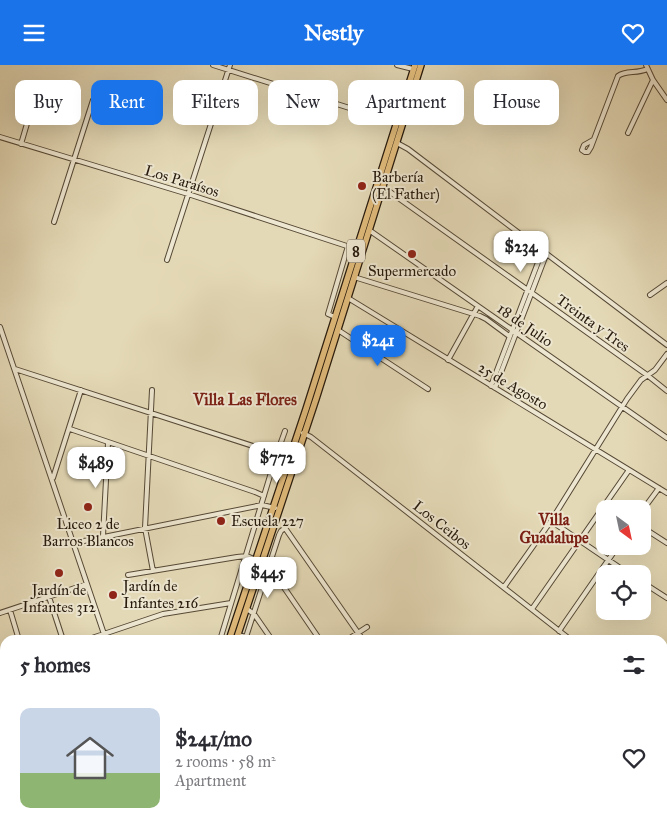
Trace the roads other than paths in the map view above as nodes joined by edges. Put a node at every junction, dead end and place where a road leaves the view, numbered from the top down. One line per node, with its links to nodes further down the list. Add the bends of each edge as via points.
1 (213, 65): 4 (street)
2 (397, 65): 5 (street)
3 (421, 65): 8 (highway, 8)
4 (230, 67): 12 (street); 23 (street)
5 (414, 67): 7 (highway, 8)
6 (646, 67): 9 (street); 18 (street, via 637,73 618,76)
7 (411, 80)
8 (416, 80)
9 (653, 80): 10 (street); 16 (street)
10 (667, 100)
11 (91, 103): 21 (street)
12 (348, 107)
13 (27, 125): 20 (street)
14 (400, 125): 19 (highway, 8)
15 (400, 125): 27 (highway, 8)
16 (628, 133)
17 (0, 137): 20 (street, Los Paraísos)
18 (593, 140)
19 (397, 143): 22 (highway, 8); 28 (street)
20 (21, 144): 21 (street, Los Paraísos)
21 (74, 161): 23 (street, Los Paraísos); 24 (street)
22 (383, 187): 25 (highway, 8); 33 (street, Treinta y Tres)
23 (188, 194): 26 (street, Los Paraísos); 30 (street)
24 (54, 221)
25 (369, 231): 31 (highway, 8); 37 (street, 18 de Julio)
26 (348, 246): 27 (street, Los Paraísos); 39 (street, via 328,314)
27 (356, 249): 39 (highway, 8)
28 (542, 252): 29 (street); 33 (street)
29 (546, 255): 34 (street); 45 (street)
30 (167, 259)
31 (354, 277): 36 (highway, 8); 38 (street)
32 (667, 283): 35 (street)
33 (527, 289): 34 (street, Treinta y Tres); 41 (street)
34 (532, 293): 43 (street); 49 (street, Treinta y Tres)
35 (650, 295)
36 (348, 297): 42 (highway, 8); 47 (street, 25 de Agosto)
37 (478, 306): 38 (street); 41 (street, 18 de Julio)
38 (474, 315): 44 (street, via 486,319); 47 (street)
39 (335, 317): 60 (highway, 8)
40 (0, 327): 48 (street)
41 (511, 329): 43 (street, 18 de Julio); 44 (street)
42 (338, 330): 52 (street); 60 (highway, 8)
43 (516, 333): 53 (street); 56 (street, 18 de Julio)
44 (509, 336): 50 (street)
45 (667, 345)
46 (667, 354): 49 (street)
47 (448, 360): 50 (street, 25 de Agosto)
48 (15, 369): 51 (street); 69 (street)
49 (648, 375): 55 (street, Treinta y Tres); 56 (street)
50 (491, 386): 53 (street, 25 de Agosto)
51 (81, 389): 57 (street); 58 (street)
52 (428, 389)
53 (495, 389): 63 (street, 25 de Agosto)
54 (152, 390): 57 (street)
55 (667, 391)
56 (623, 406): 61 (street, 18 de Julio); 63 (street)
57 (151, 412): 64 (street); 65 (street)
58 (70, 429): 62 (street); 69 (street)
59 (285, 431): 64 (street)
60 (302, 433): 66 (highway, 8); 75 (highway, 8); 92 (street, Los Ceibos)
61 (667, 438)
62 (108, 443): 65 (street); 79 (street)
63 (596, 449): 68 (street, 25 de Agosto); 76 (street)
64 (276, 453): 66 (street)
65 (149, 457): 72 (street); 77 (street)
66 (290, 457): 75 (highway, 8)
67 (273, 466): 72 (street)
68 (629, 470): 70 (street, 25 de Agosto); 80 (street)
69 (52, 479): 81 (street)
70 (659, 488): 71 (street, 25 de Agosto); 73 (street)
71 (667, 493)
72 (264, 496): 74 (street)
73 (650, 500)
74 (262, 505): 75 (street); 77 (street); 84 (street)
75 (276, 509): 85 (highway, 8)
76 (550, 521): 80 (street); 92 (street)
77 (145, 528): 79 (street); 89 (street)
78 (651, 533): 82 (street)
79 (103, 536): 81 (street)
80 (580, 542): 86 (street); 98 (street)
81 (74, 543): 91 (street)
82 (667, 543)
83 (612, 555): 86 (street)
84 (246, 556): 85 (street); 89 (street); 96 (street)
85 (259, 561): 88 (street); 97 (highway, 8); 110 (highway, 8)
86 (608, 561): 87 (street); 103 (street)
87 (614, 565)
88 (270, 567): 101 (street); 104 (street, via 279,535 286,528); 114 (street)
89 (153, 571): 90 (street)
90 (128, 575)
91 (87, 584): 94 (street); 105 (street)
92 (504, 587): 98 (street, Los Ceibos)
93 (651, 588): 95 (street)
94 (49, 597): 99 (street); 107 (street)
95 (667, 598)
96 (231, 603): 105 (street, via 163,614); 109 (street)
97 (247, 609): 101 (street); 111 (highway, 8)
98 (532, 609): 103 (street, Los Ceibos)
99 (10, 610): 100 (street); 106 (street)
100 (0, 613)
101 (254, 614): 112 (street); 113 (street)
102 (367, 627): 104 (street)
103 (559, 631): 116 (street, Los Ceibos)
104 (358, 633): 115 (street)
105 (104, 634): 108 (street)
106 (18, 635)
107 (61, 635)
108 (101, 635)
109 (221, 635)
110 (231, 635)
111 (238, 635)
112 (246, 635)
113 (269, 635)
114 (317, 635)
115 (355, 635)
116 (564, 635)

